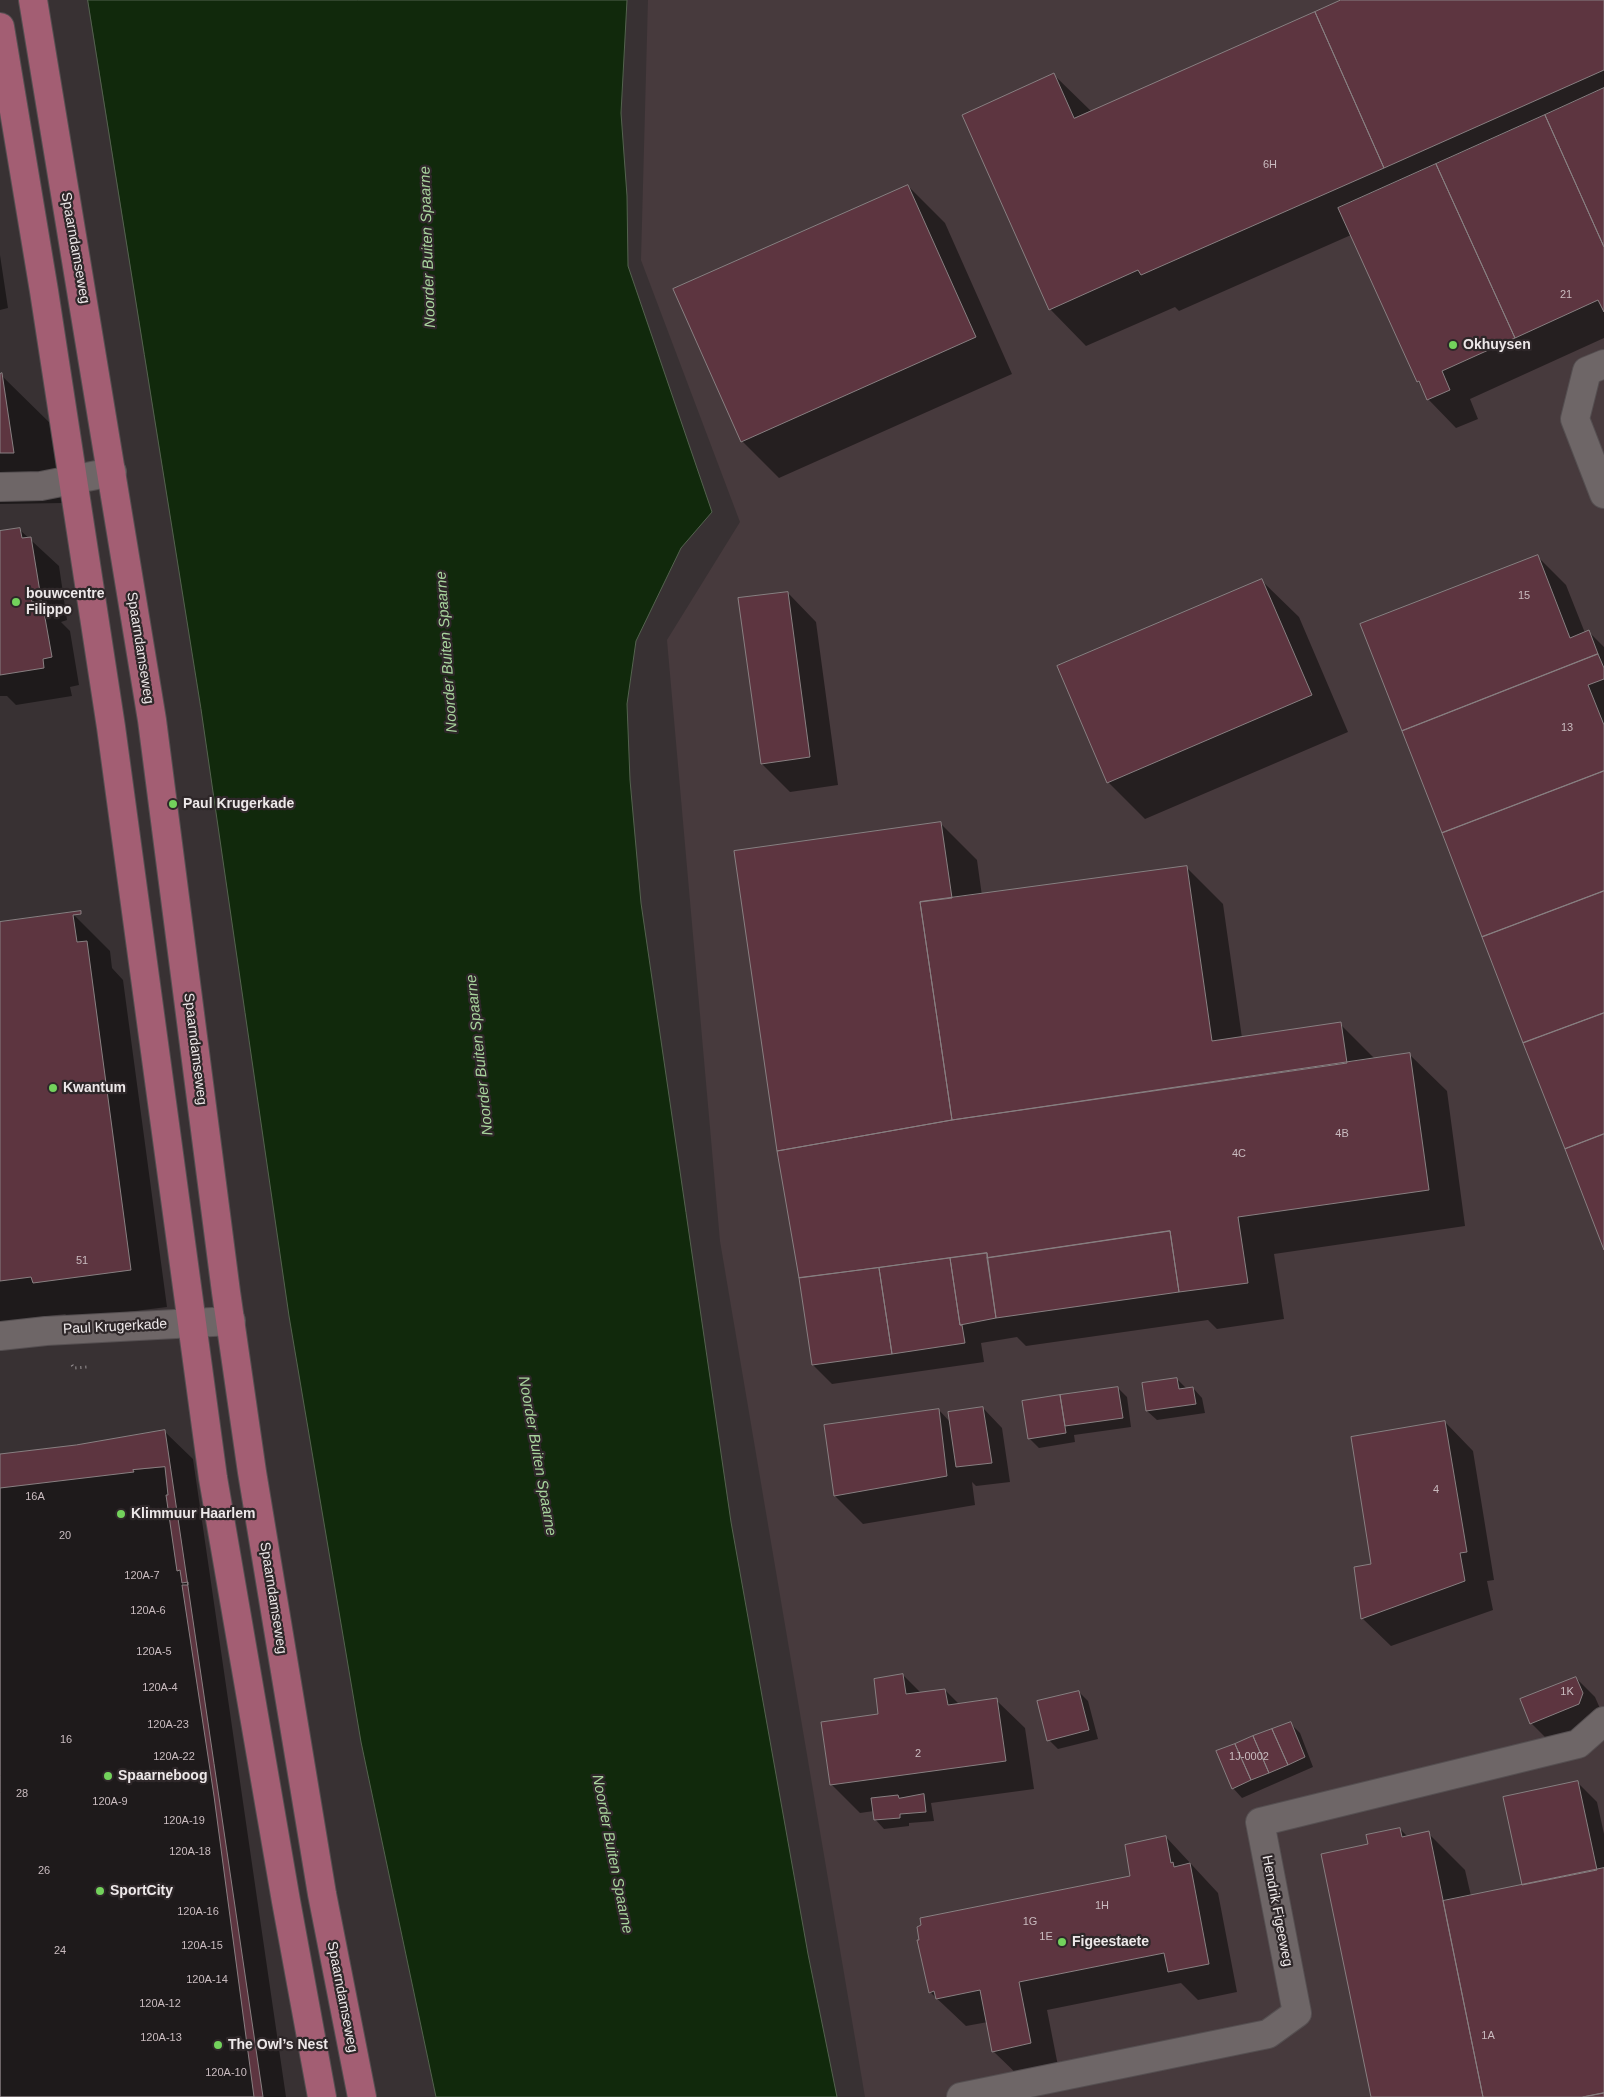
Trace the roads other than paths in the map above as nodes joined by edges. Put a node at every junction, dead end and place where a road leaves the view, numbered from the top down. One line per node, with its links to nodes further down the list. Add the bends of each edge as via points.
1 (33, 0): 4 (main road, Spaarndamseweg)
2 (0, 27): 5 (main road)
3 (1604, 364): 7 (street, via 1587,372 1574,418)
4 (112, 472): 5 (street); 8 (main road, Spaarndamseweg, via 152,720)
5 (74, 479): 6 (street, via 42,486); 9 (main road, via 114,746)
6 (0, 487)
7 (1604, 494)
8 (230, 1321): 9 (street, Paul Krugerkade); 13 (main road, Spaarndamseweg, via 321,1885)
9 (192, 1323): 10 (street, Paul Krugerkade); 12 (main road, via 215,1488)
10 (0, 1336)
11 (1604, 1720): 14 (street, Hendrik Figeeweg, via 1578,1744 1260,1822 1298,2013 1268,2034)
12 (322, 2097)
13 (362, 2097)
14 (961, 2097)

